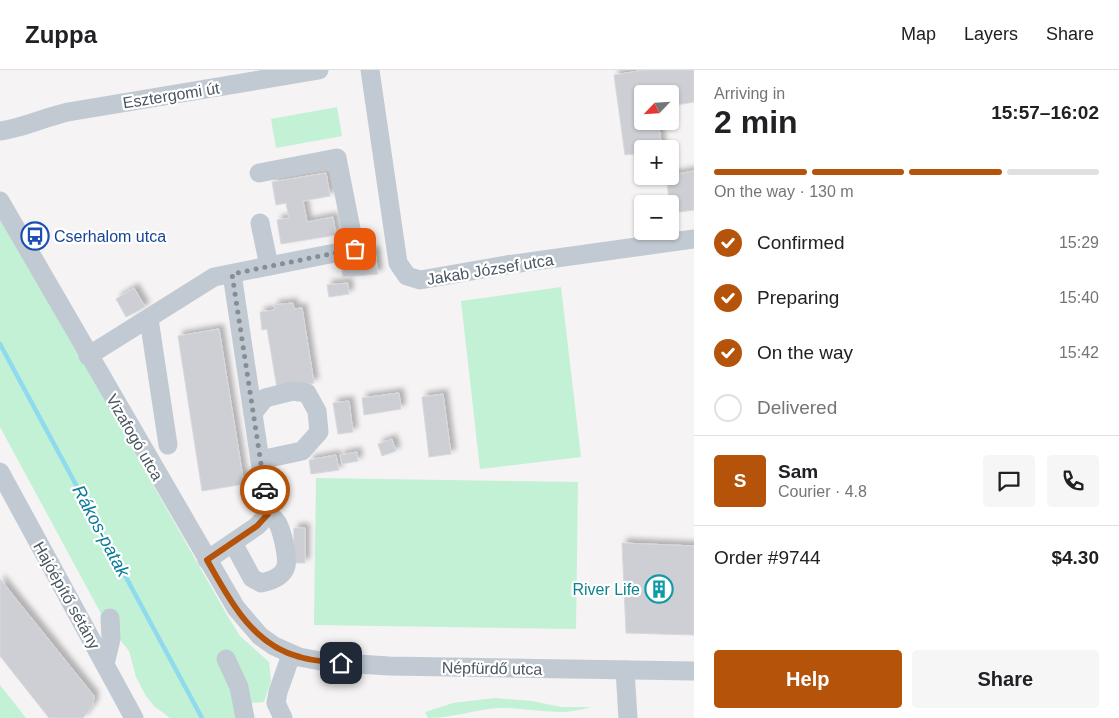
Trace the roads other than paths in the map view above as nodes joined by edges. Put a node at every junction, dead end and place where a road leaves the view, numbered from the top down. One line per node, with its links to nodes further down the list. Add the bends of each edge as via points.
1 (319, 70): 3 (street, Esztergomi út, via 68,112)
2 (370, 70): 9 (street, Jakab József utca, via 398,263 407,276 420,280)
3 (24, 125): 4 (street, Esztergomi út); 5 (street, Esztergomi út)
4 (0, 131)
5 (0, 146)
6 (259, 173): 10 (street, via 336,158 355,249)
7 (0, 201): 13 (street, Vizafogó utca)
8 (260, 223): 10 (street)
9 (694, 240)
10 (269, 266): 11 (street)
11 (232, 274): 12 (street, via 214,277); 14 (street)
12 (149, 319): 13 (street); 15 (street)
13 (88, 356): 20 (street, Vizafogó utca)
14 (253, 413): 16 (street); 16 (street, via 265,398 293,390 306,392 317,411 319,432 302,451)
15 (168, 445)
16 (260, 460): 18 (street)
17 (0, 472): 24 (street, Hajóépítő sétány)
18 (268, 514): 19 (street); 19 (street, via 277,522 284,546 286,566 280,576 261,583 252,578)
19 (233, 543): 20 (street)
20 (207, 560): 22 (street, Vizafogó utca, via 248,624 274,646)
21 (110, 618): 24 (street, via 111,639)
22 (291, 654): 25 (street, Népfürdő utca, via 326,662 389,666); 27 (street, via 278,692)
23 (226, 659): 27 (street, via 239,687)
24 (105, 664): 28 (street, Hajóépítő sétány)
25 (625, 670): 26 (street, Népfürdő utca); 29 (street)
26 (694, 671)
27 (266, 712)
28 (134, 718)
29 (628, 718)

